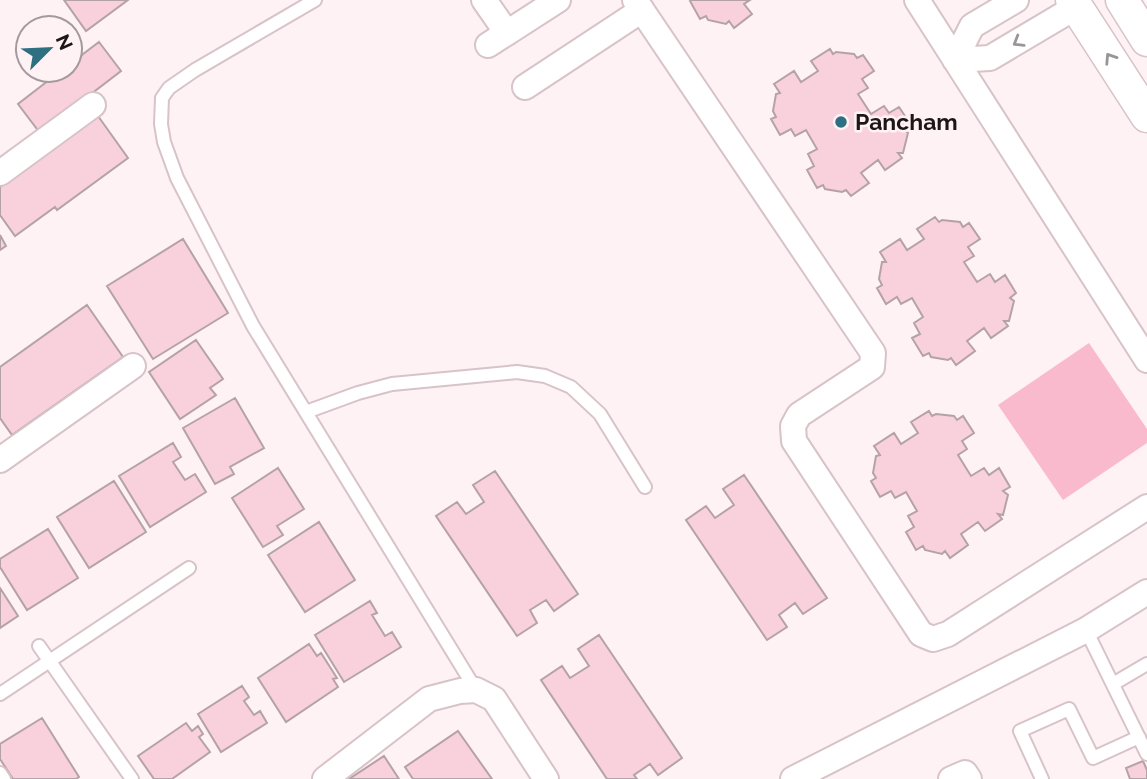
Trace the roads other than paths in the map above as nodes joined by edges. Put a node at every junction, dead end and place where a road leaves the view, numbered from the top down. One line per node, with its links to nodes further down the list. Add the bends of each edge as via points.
1 (315, 0): 17 (lane, via 169,88 162,98 160,124 177,178 253,326)
2 (484, 0): 6 (street, via 498,39)
3 (917, 0): 10 (street)
4 (1016, 0): 10 (street, via 972,26)
5 (1122, 0): 9 (street)
6 (551, 2)
7 (1074, 4): 10 (street, one-way to 10, via 990,58); 13 (street, one-way to 7)
8 (638, 5): 11 (street); 20 (street, via 873,353 872,367 799,415 793,426 794,442 921,634 933,639 948,634)
9 (1147, 40)
10 (956, 60): 15 (street)
11 (525, 87)
12 (93, 105): 14 (street)
13 (1147, 116)
14 (0, 173)
15 (1147, 360)
16 (133, 366): 18 (street)
17 (306, 412): 19 (lane, via 392,384 517,372 545,376 571,387 600,414); 28 (lane)
18 (0, 460)
19 (645, 487)
20 (1147, 507)
21 (189, 568): 25 (lane)
22 (1147, 592): 23 (street)
23 (1086, 630): 27 (lane); 37 (street)
24 (39, 646): 25 (lane)
25 (48, 660): 29 (lane); 34 (lane)
26 (1147, 664): 27 (lane)
27 (1112, 684): 30 (lane)
28 (476, 690): 35 (street, via 429,699); 36 (street, via 495,699)
29 (0, 694)
30 (1139, 737): 31 (lane); 40 (lane, via 1093,758 1069,709 1020,731)
31 (1147, 754)
32 (0, 773): 33 (lane)
33 (4, 779)
34 (132, 779)
35 (325, 779)
36 (546, 779)
37 (793, 779)
38 (951, 779): 39 (street, via 965,774)
39 (969, 779)
40 (1042, 779)

